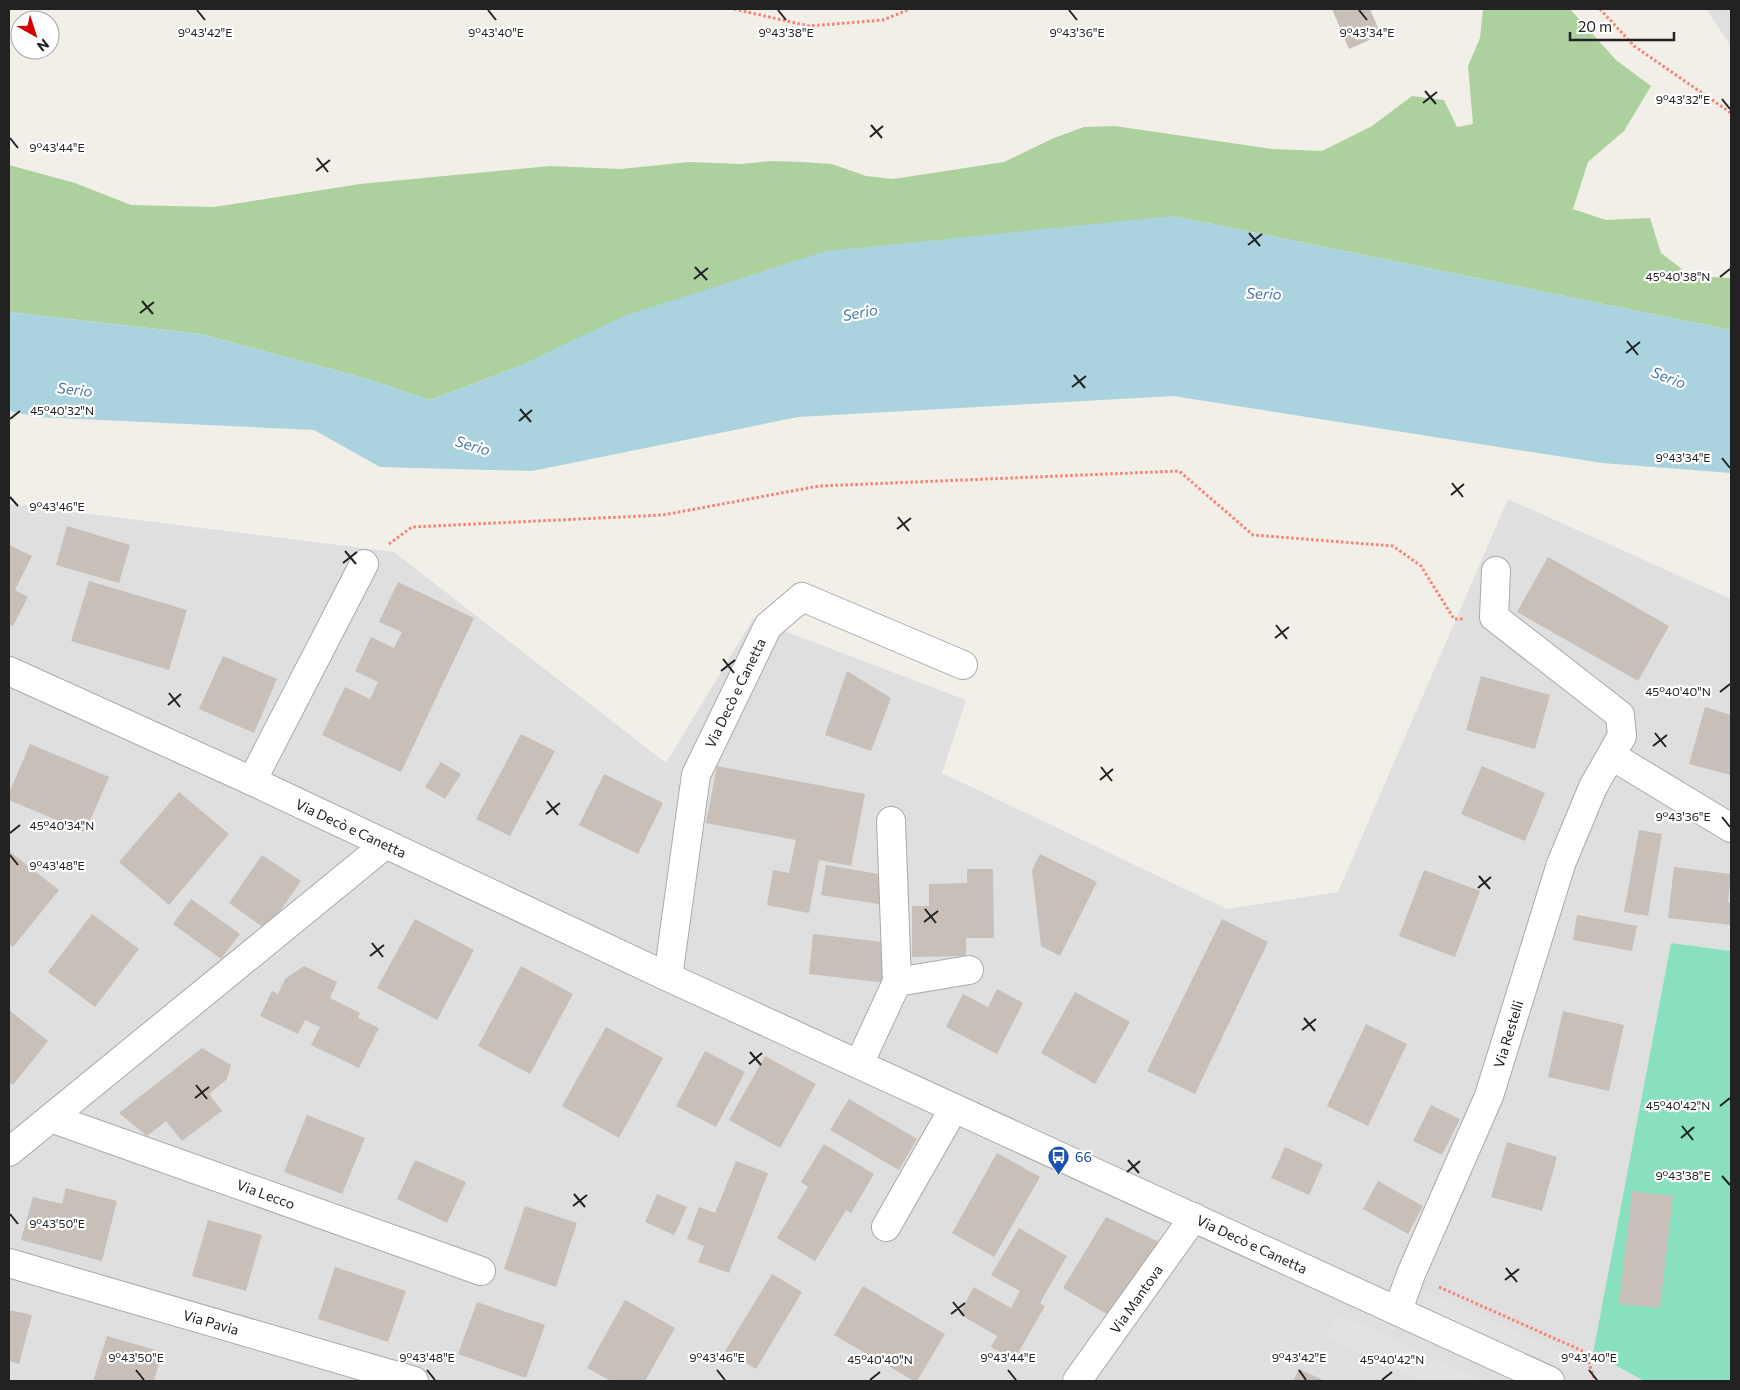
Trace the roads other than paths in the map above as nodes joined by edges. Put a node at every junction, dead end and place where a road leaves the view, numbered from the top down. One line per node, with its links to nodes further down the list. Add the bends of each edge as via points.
1 (364, 564): 6 (street)
2 (1496, 571): 5 (street, Via Restelli, via 1494,617 1620,715 1622,736)
3 (963, 665): 11 (street, Via Decò e Canetta, via 802,597 768,626 696,775)
4 (9, 671): 6 (street, Via Decò e Canetta)
5 (1612, 756): 8 (street); 21 (street, Via Restelli, via 1593,787 1561,864 1489,1096)
6 (255, 776): 9 (street, Via Decò e Canetta)
7 (891, 821): 12 (street)
8 (1731, 828)
9 (386, 844): 11 (street, Via Decò e Canetta); 15 (street)
10 (969, 970): 12 (street)
11 (668, 977): 13 (street, Via Decò e Canetta)
12 (897, 982): 13 (street)
13 (859, 1064): 14 (street, Via Decò e Canetta)
14 (954, 1108): 17 (street, Via Decò e Canetta); 18 (street)
15 (51, 1118): 16 (street); 20 (street, Via Lecco)
16 (9, 1152)
17 (1194, 1217): 21 (street, Via Decò e Canetta); 23 (street, Via Mantova)
18 (886, 1227)
19 (9, 1263): 22 (street, Via Pavia)
20 (480, 1271)
21 (1398, 1310): 24 (street, Via Decò e Canetta)
22 (414, 1381)
23 (1077, 1381)
24 (1550, 1381)

